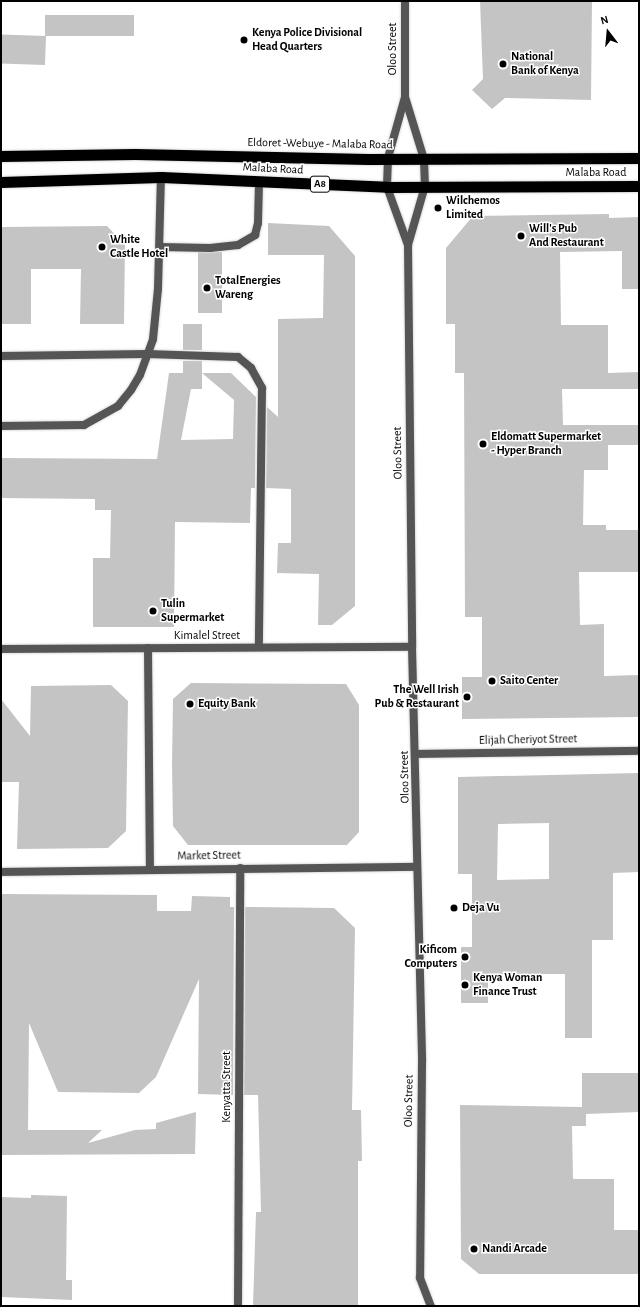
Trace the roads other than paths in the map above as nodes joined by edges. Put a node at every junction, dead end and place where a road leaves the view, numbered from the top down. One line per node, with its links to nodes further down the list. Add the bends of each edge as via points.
1 (405, 1): 2 (street, Oloo Street)
2 (405, 97): 4 (street, Oloo Street); 6 (street, Oloo Street)
3 (1, 156): 4 (highway, Eldoret -Webuye - Malaba Road / A8, via 135,154)
4 (388, 158): 6 (highway, Eldoret -Webuye - Malaba Road / A8); 12 (street, Oloo Street)
5 (639, 158): 6 (highway, Eldoret -Webuye - Malaba Road / A8)
6 (424, 159): 10 (street, Oloo Street)
7 (161, 177): 8 (highway, Malaba Road / A8); 9 (highway, Malaba Road / A8); 14 (street)
8 (259, 181): 12 (highway, Malaba Road / A8); 14 (street, via 258,223 255,235 238,245 210,248)
9 (1, 182)
10 (425, 186): 11 (highway, Malaba Road / A8); 12 (highway, Malaba Road / A8); 13 (street, Oloo Street)
11 (639, 186)
12 (387, 187): 13 (street, Oloo Street)
13 (408, 245): 18 (street, Oloo Street)
14 (160, 247): 15 (street, via 153,339)
15 (147, 354): 16 (street); 17 (street, via 140,375 118,406 84,425); 20 (street, via 238,358 258,376 262,388)
16 (1, 356)
17 (1, 426)
18 (412, 646): 20 (street, Kimalel Street); 23 (street, Oloo Street)
19 (148, 648): 20 (street, Kimalel Street); 21 (street, Kimalel Street); 26 (street)
20 (259, 648)
21 (1, 649)
22 (639, 750): 23 (street, Elijah Cheriyot Street)
23 (417, 754): 24 (street, Oloo Street)
24 (417, 867): 25 (street, Market Street); 29 (street, Oloo Street, via 422,1062 420,1278)
25 (240, 868): 26 (street, Market Street); 28 (street, Kenyatta Street)
26 (150, 870): 27 (street, Market Street)
27 (1, 872)
28 (238, 1306)
29 (432, 1306)

